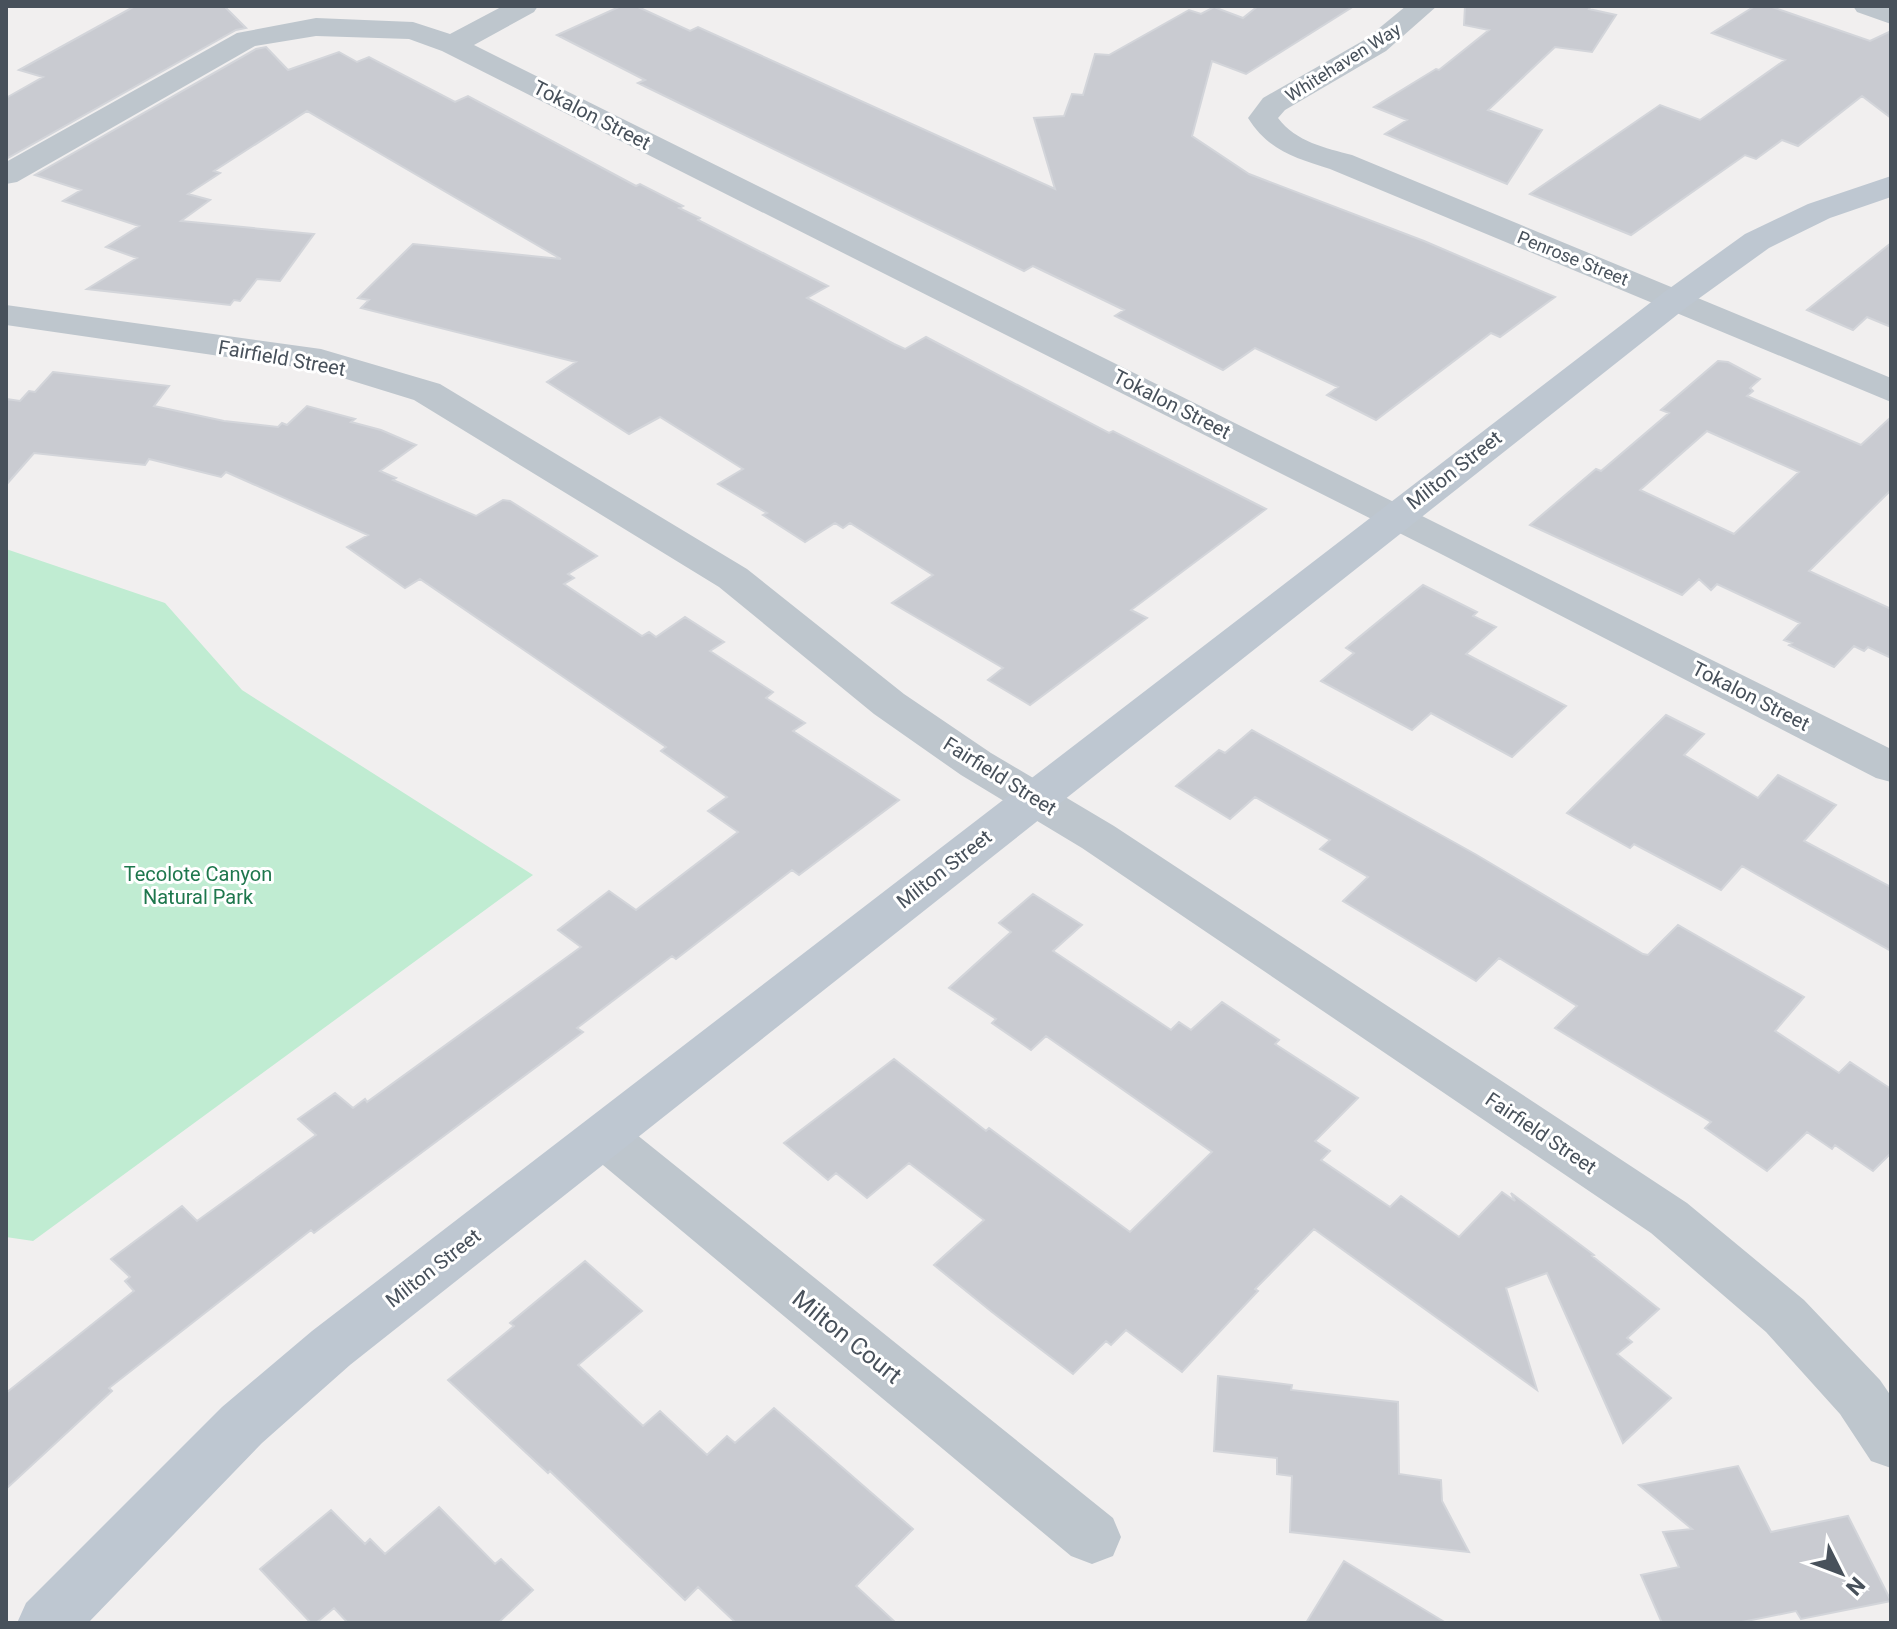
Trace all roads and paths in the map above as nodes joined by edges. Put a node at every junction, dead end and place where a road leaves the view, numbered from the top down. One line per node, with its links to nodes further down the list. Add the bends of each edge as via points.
1 (524, 6): 5 (street)
2 (1423, 6): 6 (street, Whitehaven Way, via 1376,45 1274,104)
3 (1867, 6): 4 (street)
4 (1891, 15)
5 (452, 45): 7 (street, via 413,31 316,27 247,39); 12 (street, Tokalon Street)
6 (1263, 118): 9 (street, Penrose Street, via 1286,144)
7 (6, 175)
8 (1891, 186): 9 (main road, Milton Street, via 1819,211 1757,241)
9 (1675, 300): 11 (street, Penrose Street); 12 (main road, Milton Street)
10 (6, 315): 14 (street, Fairfield Street, via 321,360 427,392 733,578 889,704)
11 (1891, 391)
12 (1395, 515): 13 (street, Tokalon Street); 14 (main road, Milton Street)
13 (1891, 767)
14 (1034, 798): 15 (main road, Milton Street); 16 (street, Fairfield Street, via 1669,1218 1785,1316 1860,1397)
15 (603, 1136): 17 (street, Milton Court); 18 (main road, Milton Street, via 331,1348 242,1425)
16 (1891, 1443)
17 (1092, 1537)
18 (47, 1623)

